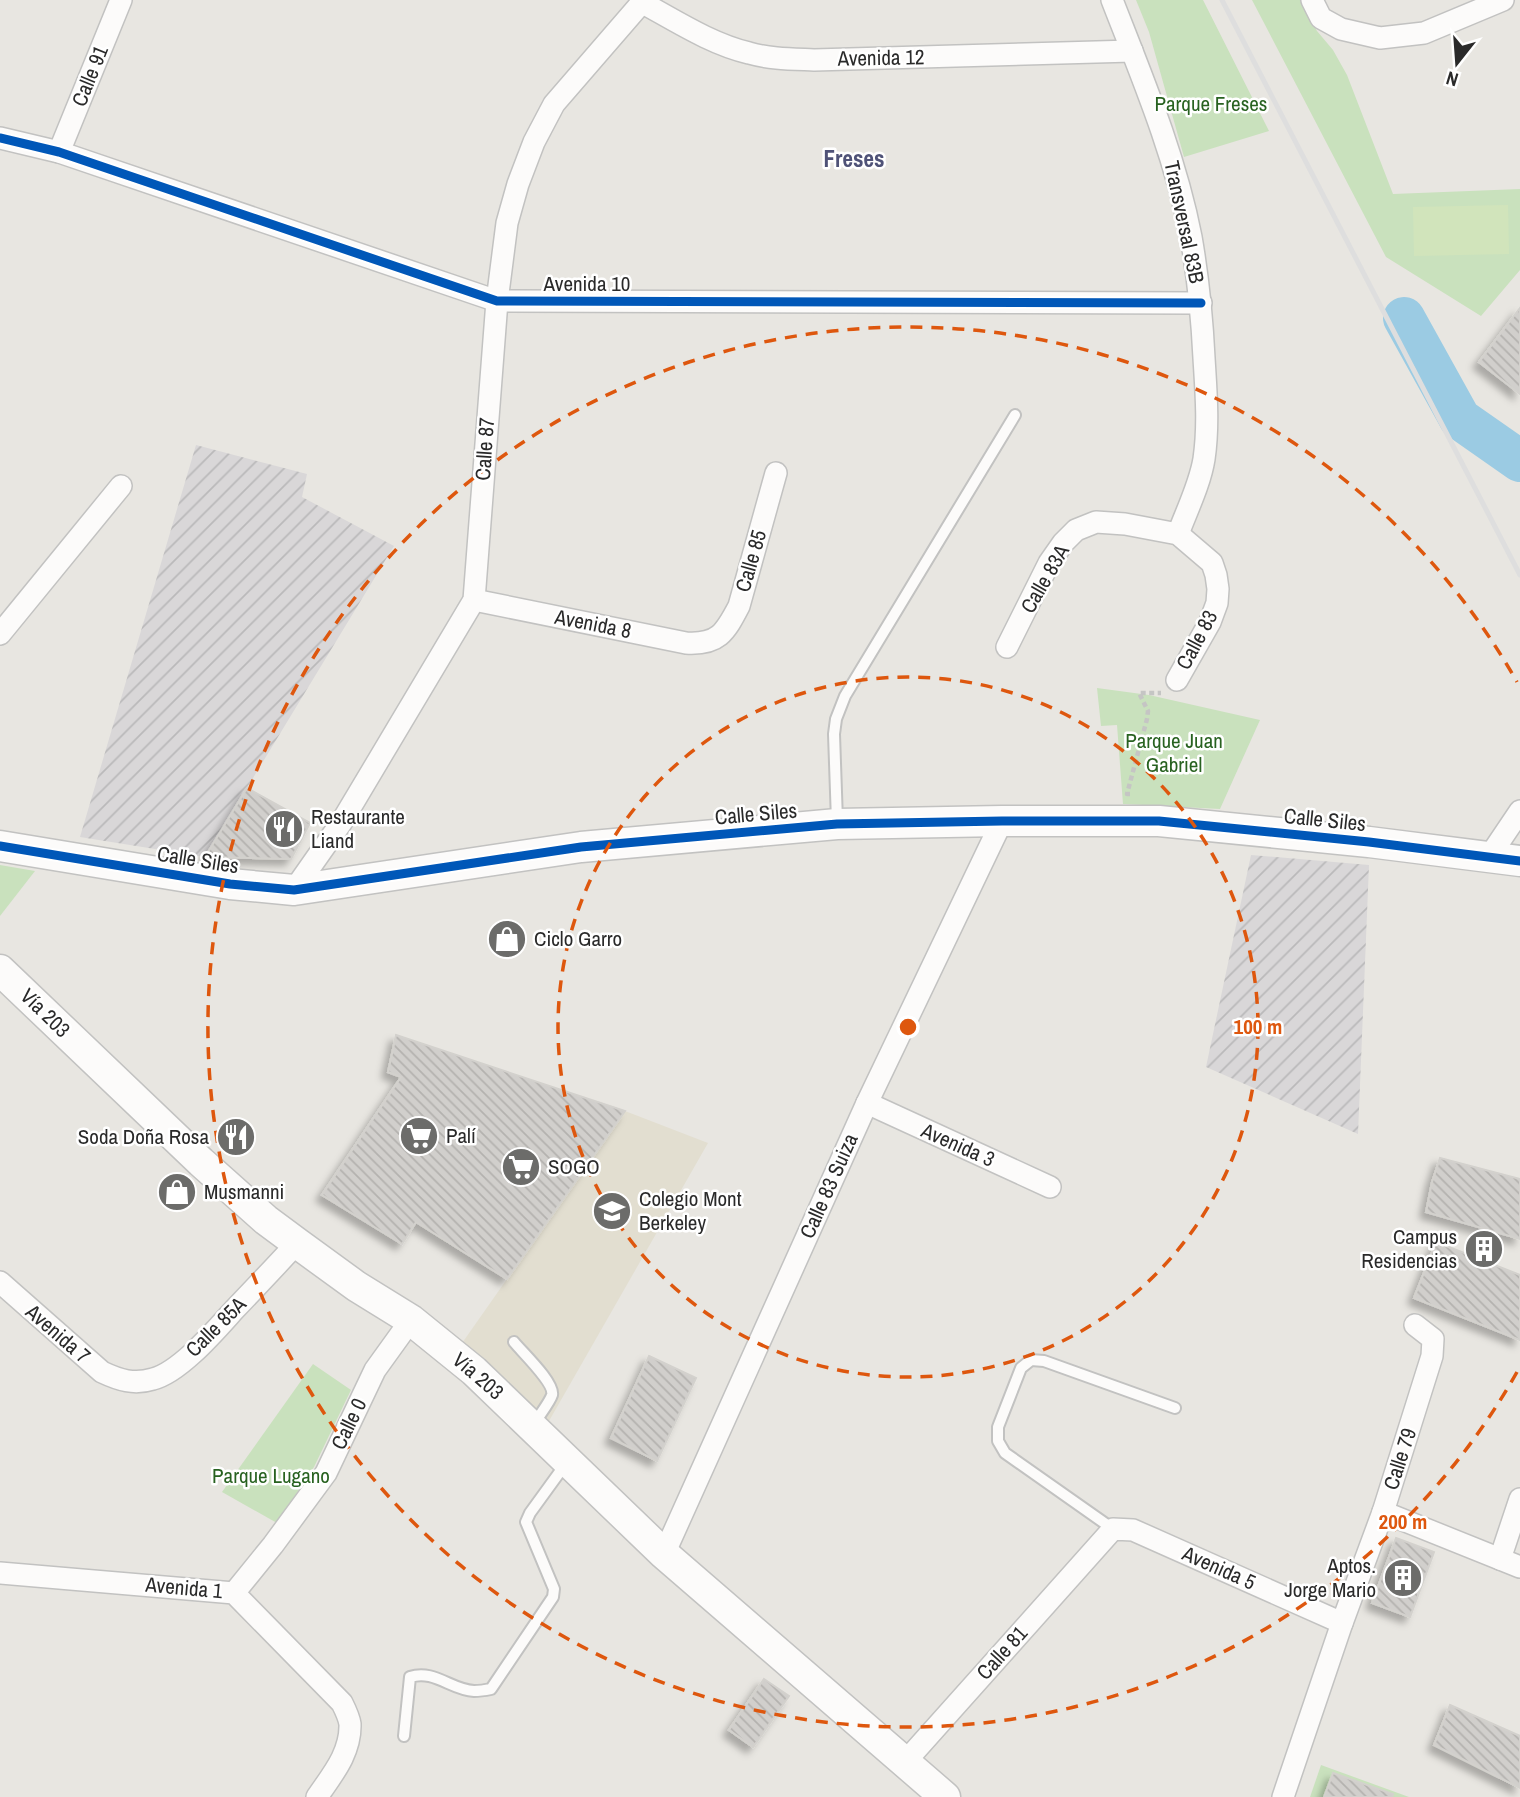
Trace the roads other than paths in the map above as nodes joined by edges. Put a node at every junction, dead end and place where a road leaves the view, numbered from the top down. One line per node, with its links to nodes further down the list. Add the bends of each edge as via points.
1 (121, 0): 8 (street, Calle 91)
2 (1112, 0): 6 (street, Transversal 83B)
3 (1312, 0): 4 (street, via 1321,18 1341,29 1380,38 1424,33)
4 (1503, 0)
5 (642, 1): 6 (street, Avenida 12, via 719,44 782,58); 9 (street, Calle 87, via 554,104 534,142 507,223)
6 (1132, 51): 10 (street, Transversal 83B, via 1170,155 1191,235)
7 (0, 138): 8 (street, Avenida 10)
8 (59, 152): 9 (street, Avenida 10)
9 (496, 302): 10 (street, Avenida 10); 15 (street, Calle 87)
10 (1201, 303): 14 (street, Transversal 83B, via 1207,431 1204,461)
11 (1015, 415): 22 (lane, via 845,695 834,734)
12 (776, 473): 17 (street, Calle 85, via 739,606 729,626)
13 (121, 486): 16 (street)
14 (1178, 534): 18 (street, Calle 83A, via 1096,522 1076,530 1049,563); 19 (street, Calle 83, via 1212,564 1219,589 1210,622)
15 (474, 600): 17 (street, Avenida 8, via 686,643); 26 (street, Calle 87, via 341,822)
16 (0, 634)
17 (712, 640)
18 (1007, 647)
19 (1177, 680)
20 (1520, 811): 24 (street)
21 (1002, 821): 22 (street, Calle Siles); 24 (street, Calle Siles, via 1159,821); 28 (street, Calle 83 Suiza)
22 (837, 824): 26 (street, Calle Siles, via 581,847)
23 (0, 846): 26 (street, Calle Siles, via 230,884)
24 (1489, 857): 25 (street, Calle Siles)
25 (1520, 861)
26 (294, 890)
27 (0, 970): 30 (street, Vía 203, via 201,1162)
28 (867, 1103): 29 (street, Avenida 3); 42 (street, Calle 83 Suiza)
29 (1050, 1187)
30 (297, 1244): 32 (street, Vía 203); 35 (street, Calle 85A, via 180,1364 156,1379)
31 (0, 1283): 35 (street, Avenida 7, via 102,1372)
32 (411, 1321): 37 (street, Vía 203, via 474,1371); 46 (street, Calle 0, via 375,1370 326,1473)
33 (1415, 1325): 40 (street, Calle 79, via 1433,1339 1432,1356)
34 (514, 1342): 37 (lane, via 551,1389 552,1395)
35 (120, 1380)
36 (1175, 1408): 41 (lane, via 1044,1360 1031,1360 1021,1368 998,1427 998,1441 1005,1453)
37 (532, 1426): 38 (street, Vía 203)
38 (567, 1462): 42 (street, Vía 203); 48 (lane, via 526,1522 554,1589 552,1597 491,1689 472,1691 426,1674 410,1677)
39 (1520, 1499): 43 (street)
40 (1383, 1512): 43 (street); 47 (street, Calle 79)
41 (1106, 1537): 47 (street, Avenida 5, via 1133,1530); 49 (street, Calle 81)
42 (664, 1554): 49 (street, Vía 203)
43 (1500, 1559): 44 (street)
44 (1520, 1567)
45 (0, 1573): 46 (street, Avenida 1)
46 (234, 1593): 50 (street, Avenida 1, via 342,1703 350,1723 342,1762)
47 (1342, 1623): 52 (street, Calle 79)
48 (404, 1736)
49 (905, 1762): 51 (street, Vía 203)
50 (317, 1797)
51 (945, 1797)
52 (1283, 1797)

